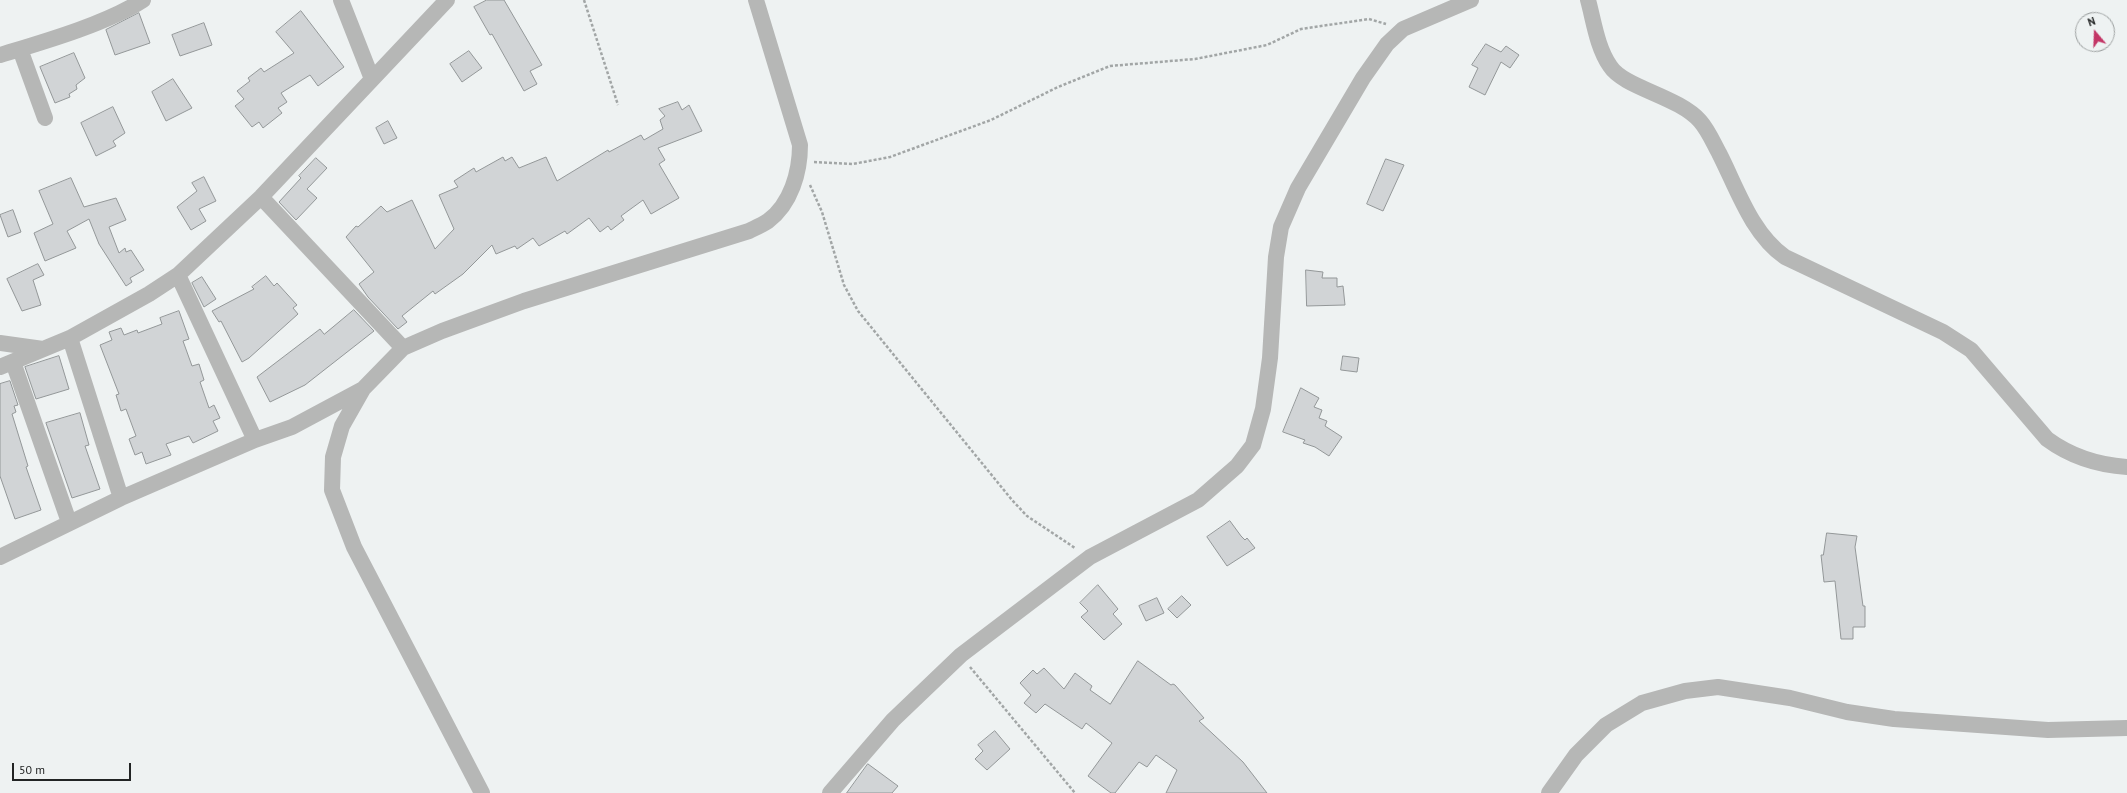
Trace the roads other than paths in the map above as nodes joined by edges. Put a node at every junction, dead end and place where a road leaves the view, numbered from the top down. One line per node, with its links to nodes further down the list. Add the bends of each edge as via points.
1 (143, 0): 7 (street, via 98,22)
2 (341, 0): 9 (street)
3 (447, 0): 9 (street)
4 (756, 0): 15 (street, via 800,145 800,161 791,191 780,209 768,221 748,231 524,301)
5 (1471, 0): 26 (street, via 1402,29 1387,44 1362,78 1298,188 1281,227 1276,257 1269,365 1263,409 1253,445 1238,466 1198,500 1090,557 961,656 893,720)
6 (1588, 0): 20 (street, via 1602,52 1611,68 1623,78 1674,102 1700,121 1754,222 1772,248 1785,257 1943,332 1971,350 2047,439 2062,450 2075,457)
7 (20, 49): 8 (street); 10 (street)
8 (0, 54)
9 (372, 79): 11 (street)
10 (45, 118)
11 (261, 196): 12 (street); 15 (street)
12 (178, 275): 13 (street); 19 (street)
13 (70, 338): 16 (street); 21 (street)
14 (0, 343): 16 (street)
15 (403, 348): 18 (street)
16 (45, 349): 17 (street)
17 (7, 364): 22 (street)
18 (363, 389): 19 (street, via 292,427); 25 (street, via 342,426 333,457 332,490 354,547)
19 (255, 440): 21 (street)
20 (2127, 467)
21 (121, 498): 22 (street)
22 (69, 522): 23 (street)
23 (0, 557)
24 (2127, 728): 27 (street, via 2048,730 1894,719 1847,712 1790,698 1718,687 1698,689 1642,704 1606,725 1576,755)
25 (482, 793)
26 (830, 793)
27 (1549, 793)

